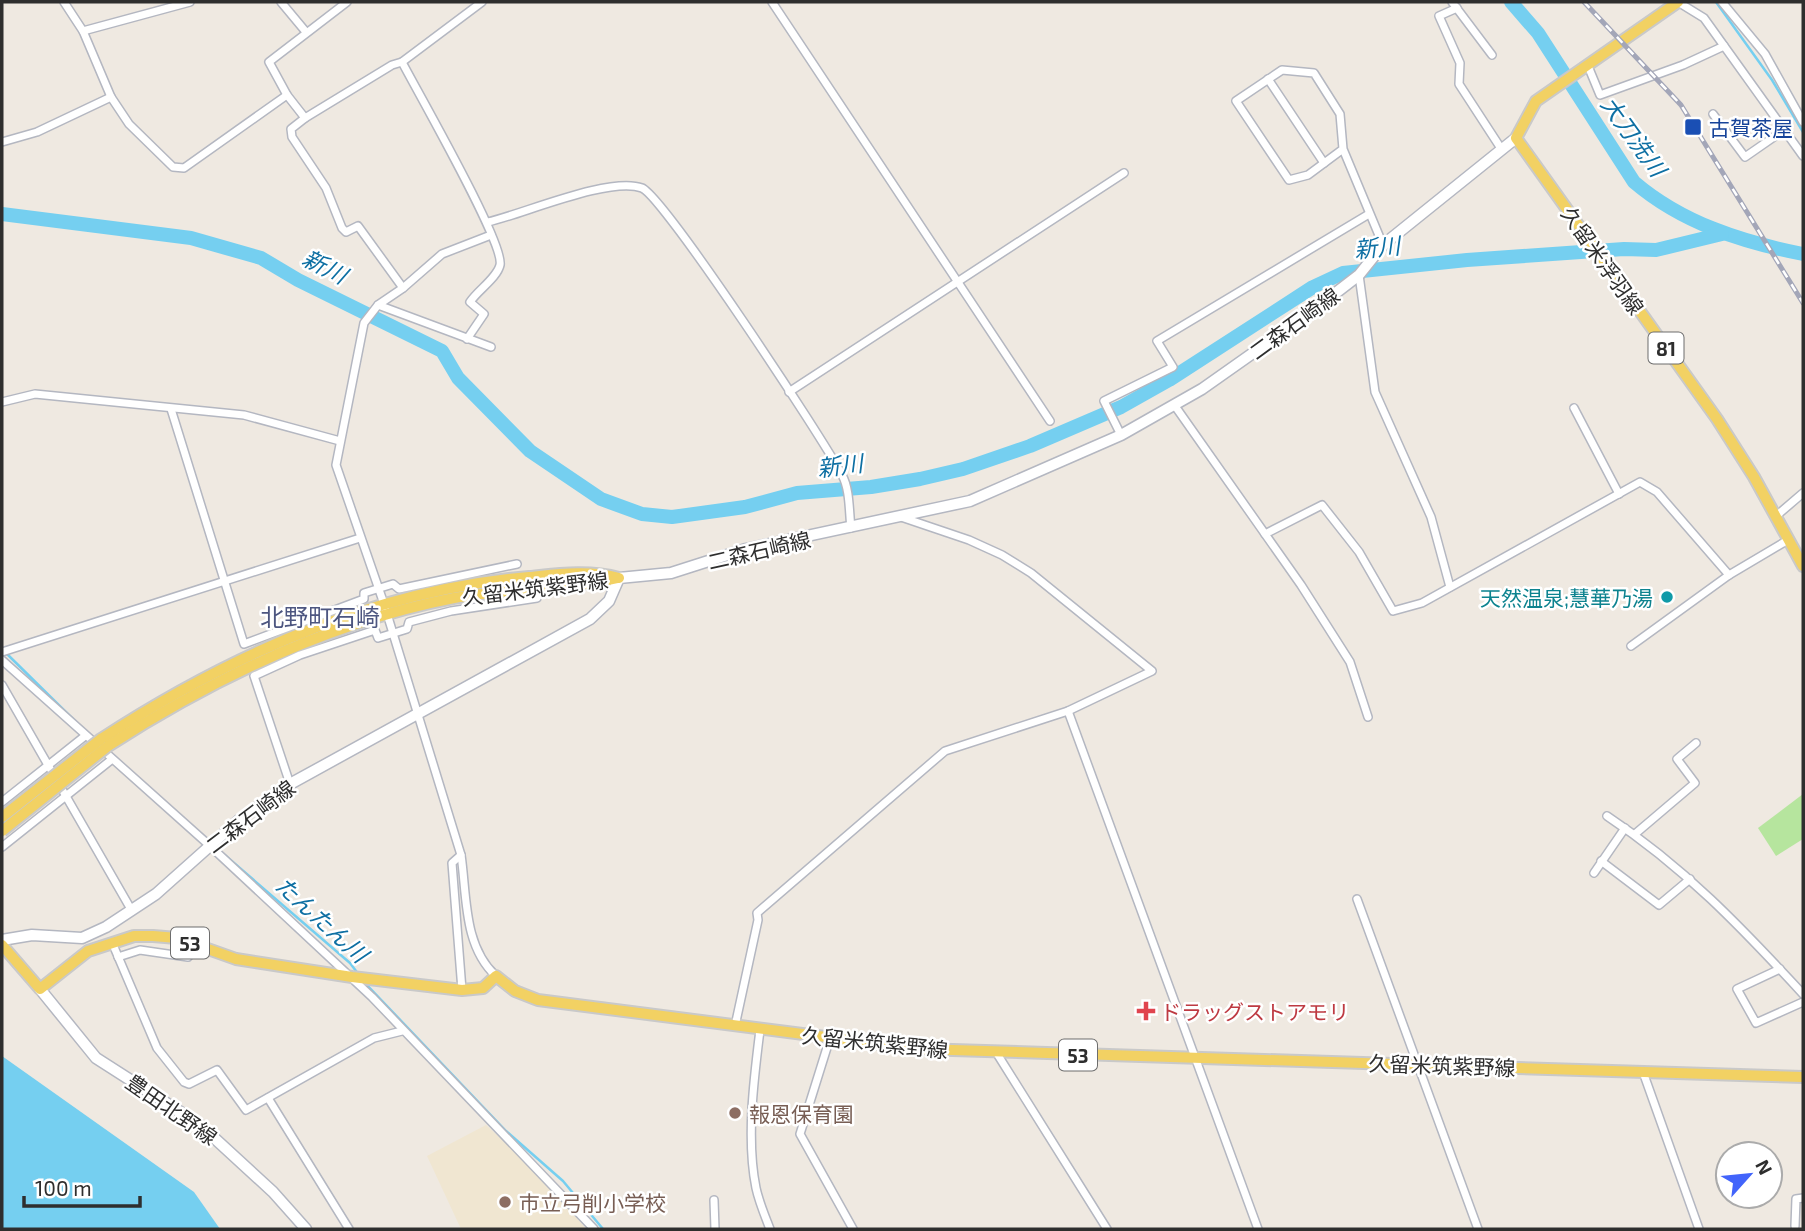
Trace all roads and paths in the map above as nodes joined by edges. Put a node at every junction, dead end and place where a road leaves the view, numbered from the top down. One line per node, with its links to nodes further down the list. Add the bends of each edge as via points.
1 (64, 2): 10 (street)
2 (190, 2): 10 (street)
3 (281, 2): 11 (street)
4 (346, 2): 11 (street)
5 (482, 2): 14 (street)
6 (772, 2): 35 (street)
7 (1678, 2): 12 (street, via 1704,18); 15 (main road)
8 (1722, 2): 21 (street, via 1765,54)
9 (1455, 5): 13 (street); 26 (street, via 1439,16 1460,63 1459,84)
10 (83, 31): 18 (street)
11 (306, 32): 17 (street, via 269,62)
12 (1724, 46): 15 (street, via 1600,95); 22 (street)
13 (1492, 55)
14 (402, 62): 20 (street); 31 (street)
15 (1587, 67): 23 (main road, via 1530,108)
16 (1268, 79): 25 (street, via 1282,70 1314,73 1340,114); 28 (street); 28 (street, via 1236,101 1281,169 1289,180 1308,175)
17 (287, 95): 18 (street, via 184,168 173,167 129,124); 20 (street)
18 (111, 97): 24 (street, via 37,132)
19 (1713, 114): 22 (street, via 1745,158)
20 (305, 118): 36 (street, via 291,128 292,137 326,188 342,228 346,232 358,226)
21 (1803, 122)
22 (1784, 130): 27 (street)
23 (1516, 138): 26 (main road, 二森石崎線); 51 (main road, 久留米浮羽線 / 81, via 1717,419)
24 (2, 142)
25 (1343, 149): 28 (street); 30 (street)
26 (1502, 150): 33 (main road, 二森石崎線)
27 (1803, 156)
28 (1324, 163)
29 (1124, 173): 35 (street)
30 (1369, 214): 33 (street); 46 (street, via 1157,341 1173,367 1104,401)
31 (488, 222): 32 (street); 40 (street, via 592,191 641,188 668,213)
32 (491, 235): 36 (street, via 442,254); 38 (street, via 500,266 470,302 484,314)
33 (1382, 245): 34 (main road, 二森石崎線)
34 (1359, 275): 42 (main road, 二森石崎線); 61 (street, via 1375,393 1431,517)
35 (958, 280): 40 (street); 45 (street)
36 (403, 288): 37 (street)
37 (378, 304): 38 (street); 47 (street, via 364,323)
38 (467, 339): 39 (street)
39 (491, 346)
40 (789, 392): 52 (street, via 844,478)
41 (2, 402): 44 (street, via 35,394)
42 (1175, 406): 46 (main road, 二森石崎線); 53 (street)
43 (1574, 408): 49 (street)
44 (171, 409): 47 (street, via 244,415); 60 (street)
45 (1050, 421)
46 (1121, 435): 50 (main road, 二森石崎線, via 987,495)
47 (340, 441): 54 (street, via 335,465)
48 (1803, 493): 51 (street)
49 (1619, 494): 58 (street, via 1640,482 1657,492); 61 (street)
50 (901, 517): 52 (main road, 二森石崎線); 70 (street, via 1002,555 1031,573 1152,671)
51 (1775, 517): 55 (main road, 久留米浮羽線 / 81)
52 (851, 528): 59 (main road, 二森石崎線, via 746,549 671,573)
53 (1265, 534): 61 (street, via 1322,505 1359,552 1393,611 1422,604); 72 (street, via 1350,662)
54 (360, 538): 60 (street); 62 (street)
55 (1788, 540): 57 (main road, 久留米浮羽線 / 81); 58 (street)
56 (517, 564): 62 (street, via 399,589 393,584)
57 (1803, 566)
58 (1729, 575): 66 (street)
59 (619, 578): 64 (main road, 久留米筑紫野線, via 500,590); 71 (main road, 二森石崎線, via 609,601 590,619)
60 (225, 582): 62 (street, via 244,644 364,599 364,593); 67 (street)
61 (1450, 587)
62 (378, 588): 64 (street)
63 (537, 598): 65 (street, via 452,611 409,622 407,629)
64 (386, 610): 65 (street); 74 (main road, 久留米筑紫野線, via 264,659)
65 (393, 634): 71 (street); 78 (street, via 378,638 375,630 354,636 254,676)
66 (1631, 646)
67 (2, 652)
68 (2, 660): 73 (street)
69 (2, 685): 77 (street)
70 (1068, 710): 105 (street, via 945,751 757,913); 110 (street)
71 (418, 714): 78 (main road, 二森石崎線); 88 (street)
72 (1368, 717)
73 (85, 736): 76 (street); 77 (street)
74 (104, 742): 82 (main road, 久留米筑紫野線, bridge); 84 (main road, 久留米筑紫野線, bridge)
75 (1696, 743): 85 (street, via 1677,759 1695,783)
76 (111, 760): 79 (street); 86 (street)
77 (47, 765): 79 (street); 80 (street)
78 (290, 784): 86 (main road, 二森石崎線)
79 (64, 796): 87 (street); 93 (street)
80 (2, 802)
81 (1607, 816): 83 (street)
82 (2, 817)
83 (1625, 828): 85 (street); 89 (street)
84 (2, 831)
85 (1634, 834): 91 (street)
86 (209, 845): 93 (main road, 二森石崎線); 100 (street)
87 (2, 846)
88 (461, 855): 99 (street, via 473,940); 102 (street, via 452,863)
89 (1601, 862): 90 (street); 91 (street, via 1659,905)
90 (1594, 873)
91 (1690, 878): 98 (street)
92 (1357, 900): 111 (street)
93 (132, 911): 94 (main road, 二森石崎線, via 108,932 82,938 32,934)
94 (2, 942): 101 (main road)
95 (197, 946): 97 (street, via 188,957 140,950); 100 (main road, 53, via 236,959); 101 (main road, 53, via 153,936 116,941 72,961)
96 (114, 947): 97 (street)
97 (118, 957): 114 (street, via 157,1048 184,1082 189,1084 217,1070 246,1110)
98 (1780, 969): 103 (street); 104 (street, via 1737,989 1756,1023)
99 (496, 976): 102 (main road, 53, via 483,988); 105 (main road, 久留米筑紫野線 / 53, via 538,1000)
100 (351, 977): 102 (main road, 53); 107 (street)
101 (40, 989): 118 (main road, 豊田北野線, via 96,1058 200,1124 274,1192)
102 (462, 990)
103 (1803, 994)
104 (1803, 1002)
105 (735, 1027): 106 (main road, 久留米筑紫野線 / 53)
106 (760, 1030): 108 (main road, 久留米筑紫野線 / 53); 122 (street, via 754,1162 756,1188)
107 (402, 1031): 114 (street, via 374,1038); 120 (street)
108 (830, 1038): 109 (main road, 久留米筑紫野線 / 53); 123 (street, via 800,1134)
109 (996, 1052): 110 (main road, 久留米筑紫野線 / 53); 124 (street)
110 (1195, 1059): 111 (main road, 久留米筑紫野線 / 53); 125 (street)
111 (1419, 1064): 112 (main road, 久留米筑紫野線 / 53); 126 (street)
112 (1643, 1072): 113 (main road, 久留米筑紫野線 / 53); 127 (street)
113 (1803, 1077)
114 (268, 1098): 119 (street)
115 (1803, 1198): 117 (street, via 1796,1199)
116 (714, 1200): 121 (street)
117 (1795, 1226)
118 (306, 1229)
119 (349, 1229)
120 (593, 1229)
121 (715, 1229)
122 (770, 1229)
123 (853, 1229)
124 (1107, 1229)
125 (1258, 1229)
126 (1478, 1229)
127 (1699, 1229)

